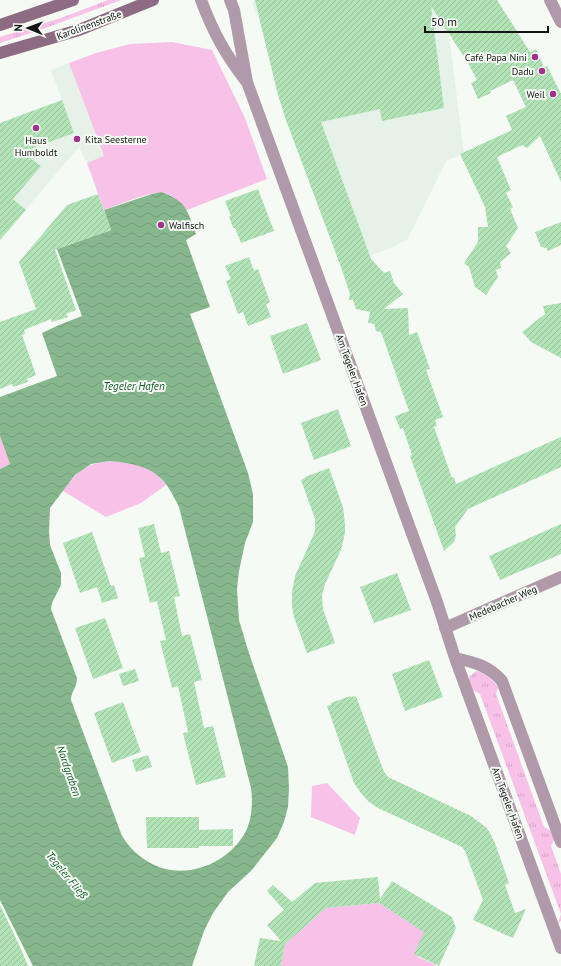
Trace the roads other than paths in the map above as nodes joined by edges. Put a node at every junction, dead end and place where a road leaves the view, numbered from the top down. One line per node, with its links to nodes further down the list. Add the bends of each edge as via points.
1 (73, 0): 7 (main road)
2 (153, 0): 8 (main road, Karolinenstraße, via 79,30)
3 (201, 0): 9 (street, Am Tegeler Hafen, via 217,39)
4 (230, 0): 9 (street, Am Tegeler Hafen)
5 (550, 0): 6 (street)
6 (561, 22)
7 (0, 25)
8 (0, 53)
9 (247, 82): 11 (street, Am Tegeler Hafen)
10 (561, 577): 11 (street, Medebacher Weg)
11 (446, 628): 12 (street, Am Tegeler Hafen)
12 (455, 658): 13 (street, via 486,667 502,681); 14 (street, Am Tegeler Hafen)
13 (561, 842)
14 (561, 948)

